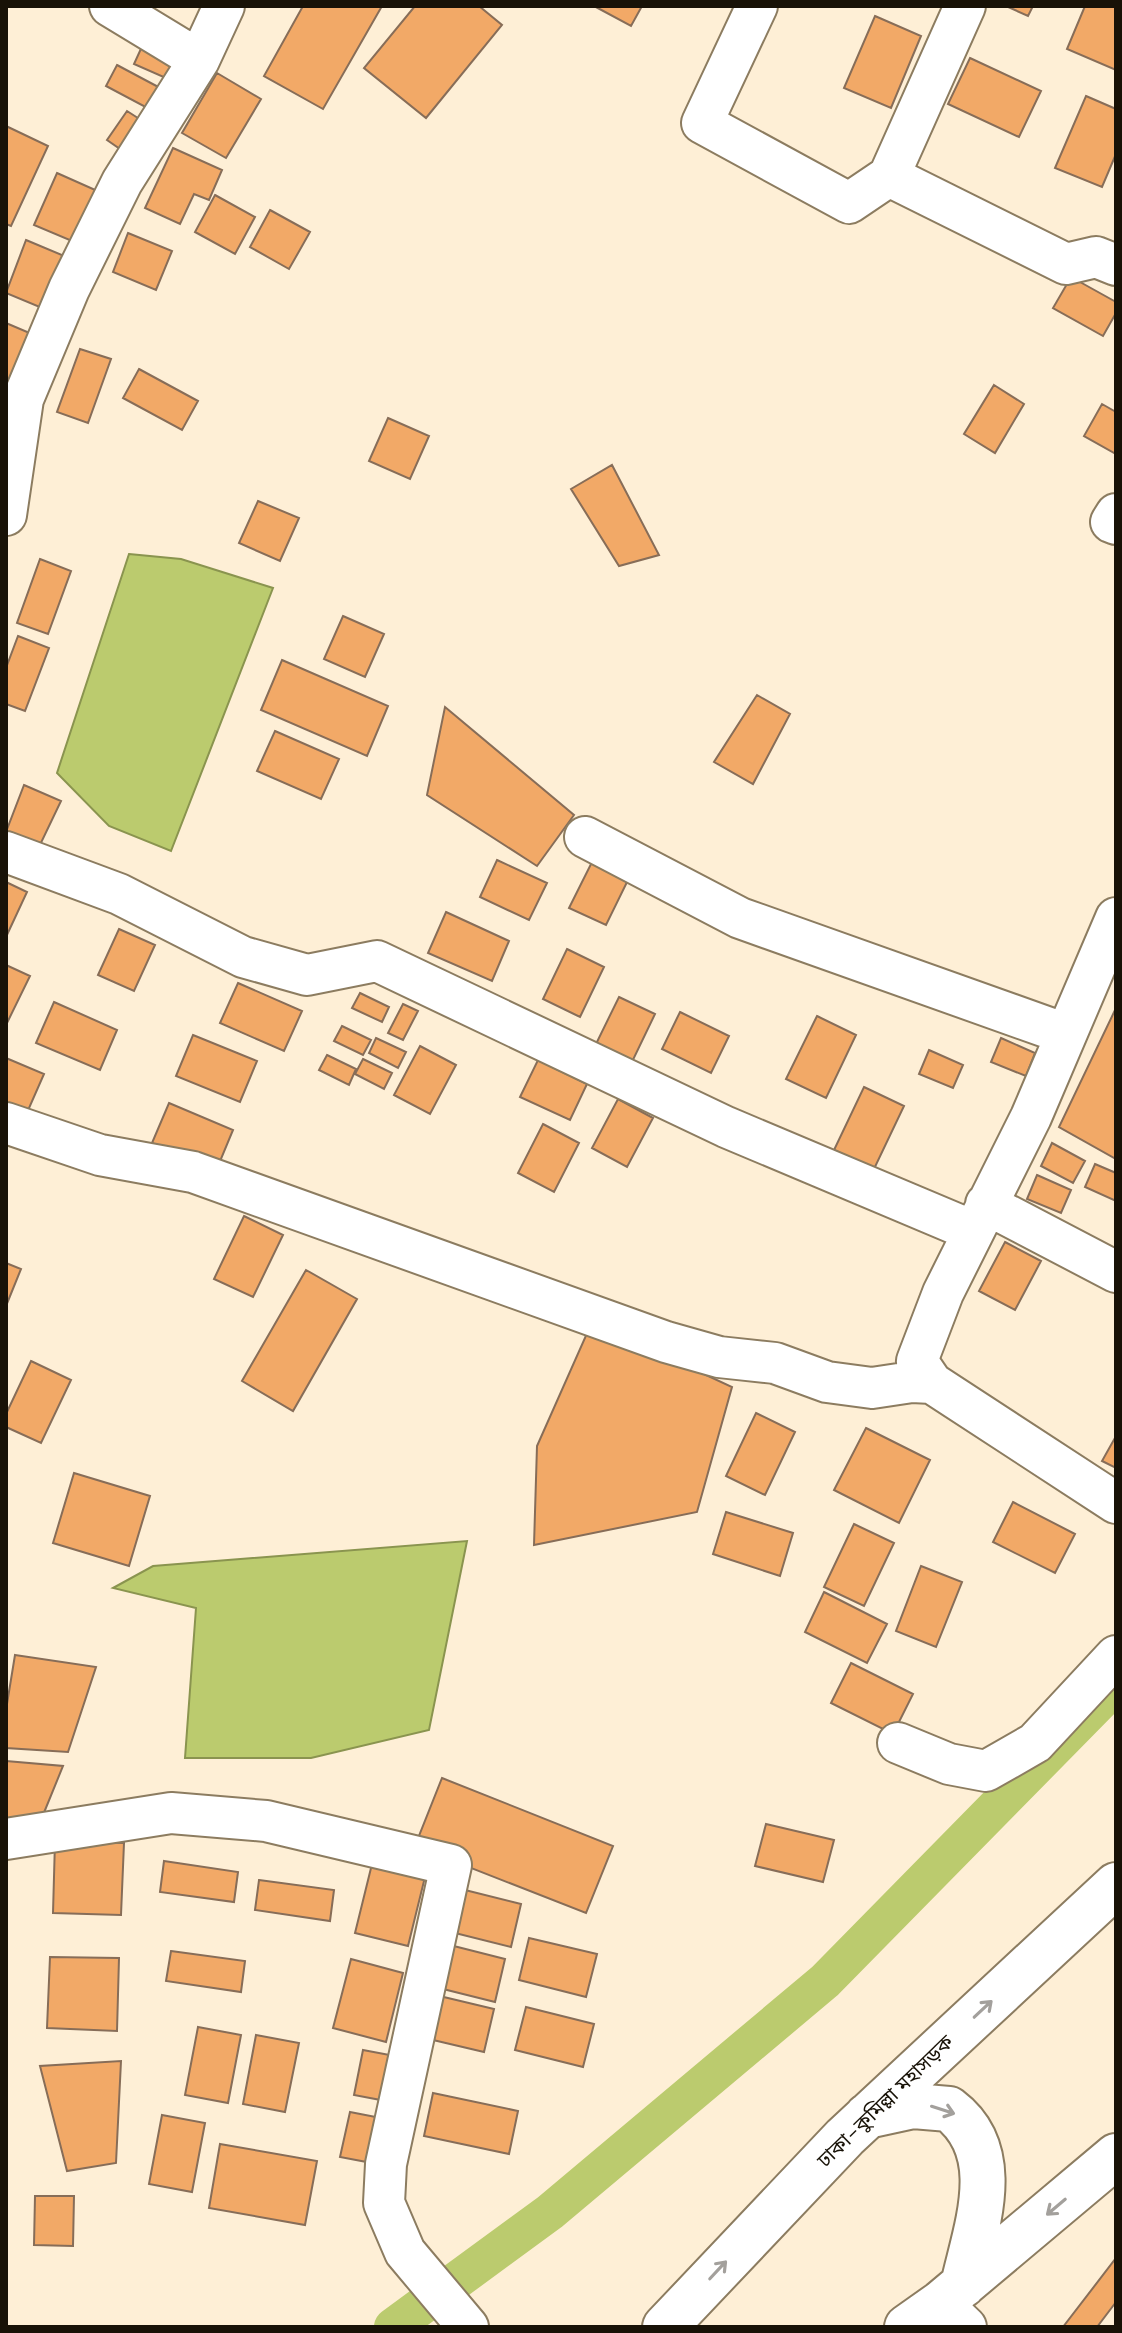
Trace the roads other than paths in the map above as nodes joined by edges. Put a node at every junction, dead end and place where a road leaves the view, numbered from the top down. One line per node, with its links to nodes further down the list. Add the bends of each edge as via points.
1 (110, 6): 5 (street)
2 (224, 6): 5 (street)
3 (757, 6): 6 (street, via 702,123 849,203)
4 (965, 6): 6 (street)
5 (199, 60): 8 (street, via 122,182 69,289 23,399)
6 (889, 176): 7 (street, via 1066,264 1096,257)
7 (1116, 265)
8 (7, 509)
9 (1116, 514): 10 (street, via 1111,522)
10 (1116, 524)
11 (585, 837): 14 (street, via 740,918)
12 (6, 852): 16 (street, via 119,894 243,957 307,975 377,961 726,1127)
13 (1116, 918): 14 (street)
14 (1066, 1034): 16 (street)
15 (6, 1123): 18 (street, via 100,1155 193,1172 719,1357 775,1363 827,1382 872,1388)
16 (980, 1218): 17 (street); 18 (street, via 917,1361)
17 (1116, 1272)
18 (932, 1383): 19 (street)
19 (1116, 1503)
20 (1116, 1656): 21 (street, via 1035,1743 986,1771 949,1764)
21 (898, 1743)
22 (6, 1839): 27 (street, via 171,1813 266,1821 451,1865 386,2164 384,2203 405,2252)
23 (1116, 1885): 24 (highway, ঢাকা–কুমিল্লা মহাসড়ক, one-way to 23)
24 (867, 2116): 26 (highway, one-way to 26, via 913,2106 949,2109 976,2140 981,2202); 28 (highway, ঢাকা–কুমিল্লা মহাসড়ক, one-way to 24)
25 (1116, 2156): 26 (highway, one-way to 26)
26 (944, 2310)
27 (468, 2327)
28 (665, 2327)

